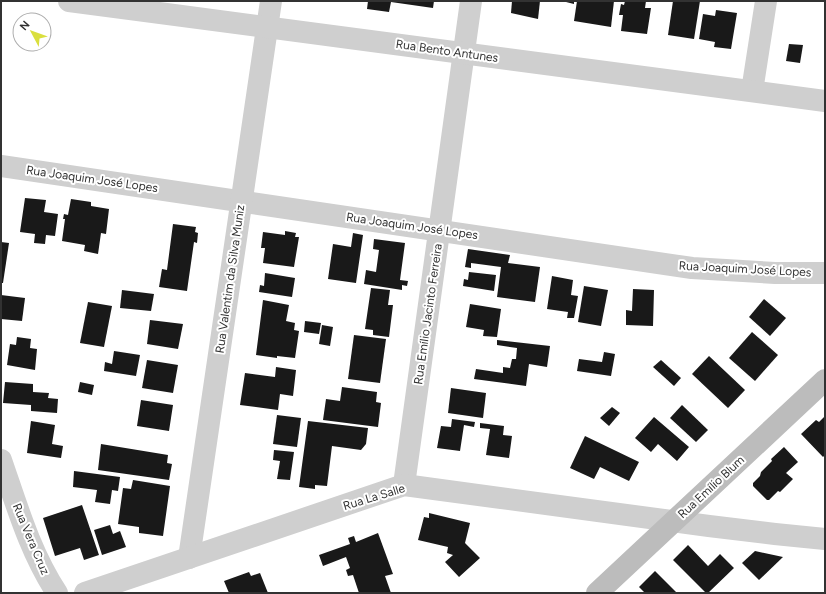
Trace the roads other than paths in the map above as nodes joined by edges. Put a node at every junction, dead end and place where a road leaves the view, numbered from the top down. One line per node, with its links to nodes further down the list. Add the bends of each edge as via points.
1 (69, 1): 5 (street, Rua Bento Antunes)
2 (271, 1): 5 (street, Rua Valentim da Silva Muniz)
3 (471, 1): 6 (street, Rua Emílio Jacinto Ferreira)
4 (766, 1): 7 (street)
5 (267, 27): 6 (street, Rua Bento Antunes); 10 (street, Rua Valentim da Silva Muniz)
6 (464, 53): 7 (street, Rua Bento Antunes); 11 (street, Rua Emílio Jacinto Ferreira)
7 (752, 91): 8 (street, Rua Bento Antunes)
8 (825, 101)
9 (1, 166): 10 (street, Rua Joaquim José Lopes)
10 (242, 201): 11 (street, Rua Joaquim José Lopes); 18 (street, Rua Valentim da Silva Muniz)
11 (439, 230): 12 (street, Rua Joaquim José Lopes, via 692,268); 15 (street, Rua Emílio Jacinto Ferreira)
12 (825, 273)
13 (825, 380): 16 (main road, Rua Emílio Blum)
14 (1, 460): 19 (street, Rua Vera Cruz, via 32,548)
15 (404, 485): 16 (street, Rua La Salle); 18 (street, Rua La Salle)
16 (674, 521): 17 (street, Rua La Salle); 21 (main road, Rua Emílio Blum)
17 (825, 539)
18 (189, 558): 20 (street, Rua La Salle)
19 (57, 593)
20 (85, 593)
21 (597, 593)

